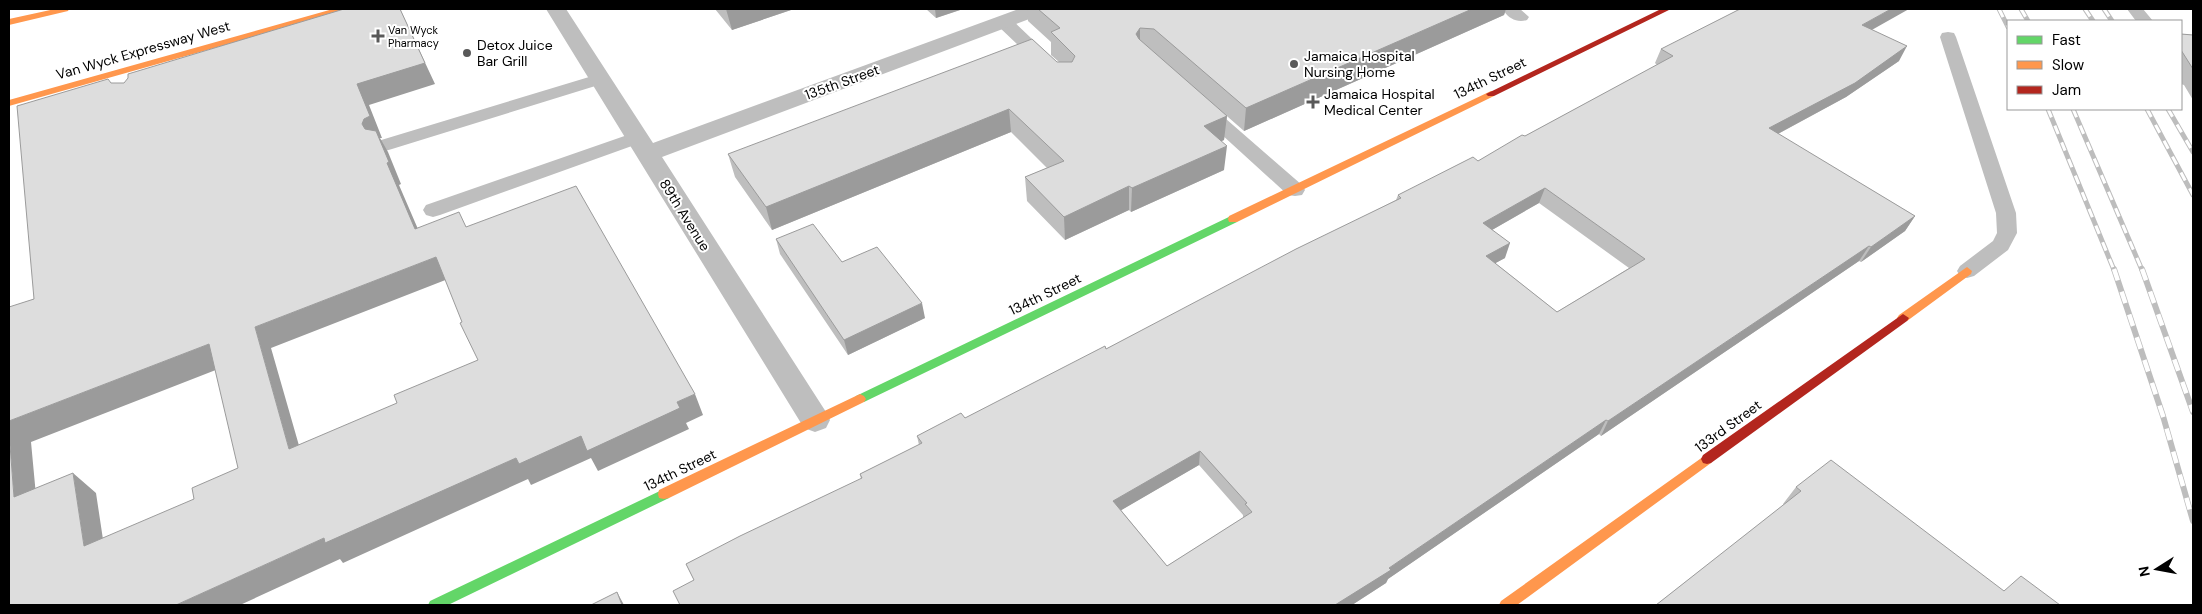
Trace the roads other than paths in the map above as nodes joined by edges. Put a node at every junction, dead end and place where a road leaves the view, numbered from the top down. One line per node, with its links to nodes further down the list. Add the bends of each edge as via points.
1 (65, 9): 8 (main road)
2 (342, 9): 14 (main road, Van Wyck Expressway West, via 126,77)
3 (556, 9): 12 (street, 89th Avenue)
4 (1038, 9): 9 (street, 135th Street)
5 (1668, 9): 17 (main road, 134th Street)
6 (2135, 9): 7 (lane)
7 (2144, 20)
8 (9, 22)
9 (1004, 22): 11 (lane); 16 (street, 135th Street)
10 (1948, 36): 19 (lane, via 2006,213 2007,233 2001,245)
11 (1058, 74)
12 (599, 79): 15 (lane); 16 (street, 89th Avenue)
13 (1189, 96): 17 (lane)
14 (9, 103)
15 (385, 145)
16 (641, 146): 18 (lane); 20 (street, 89th Avenue)
17 (1296, 190): 20 (main road, 134th Street)
18 (433, 210)
19 (1967, 272): 22 (main road, 133rd Street)
20 (815, 420): 21 (main road, 134th Street)
21 (435, 605)
22 (1506, 605)

